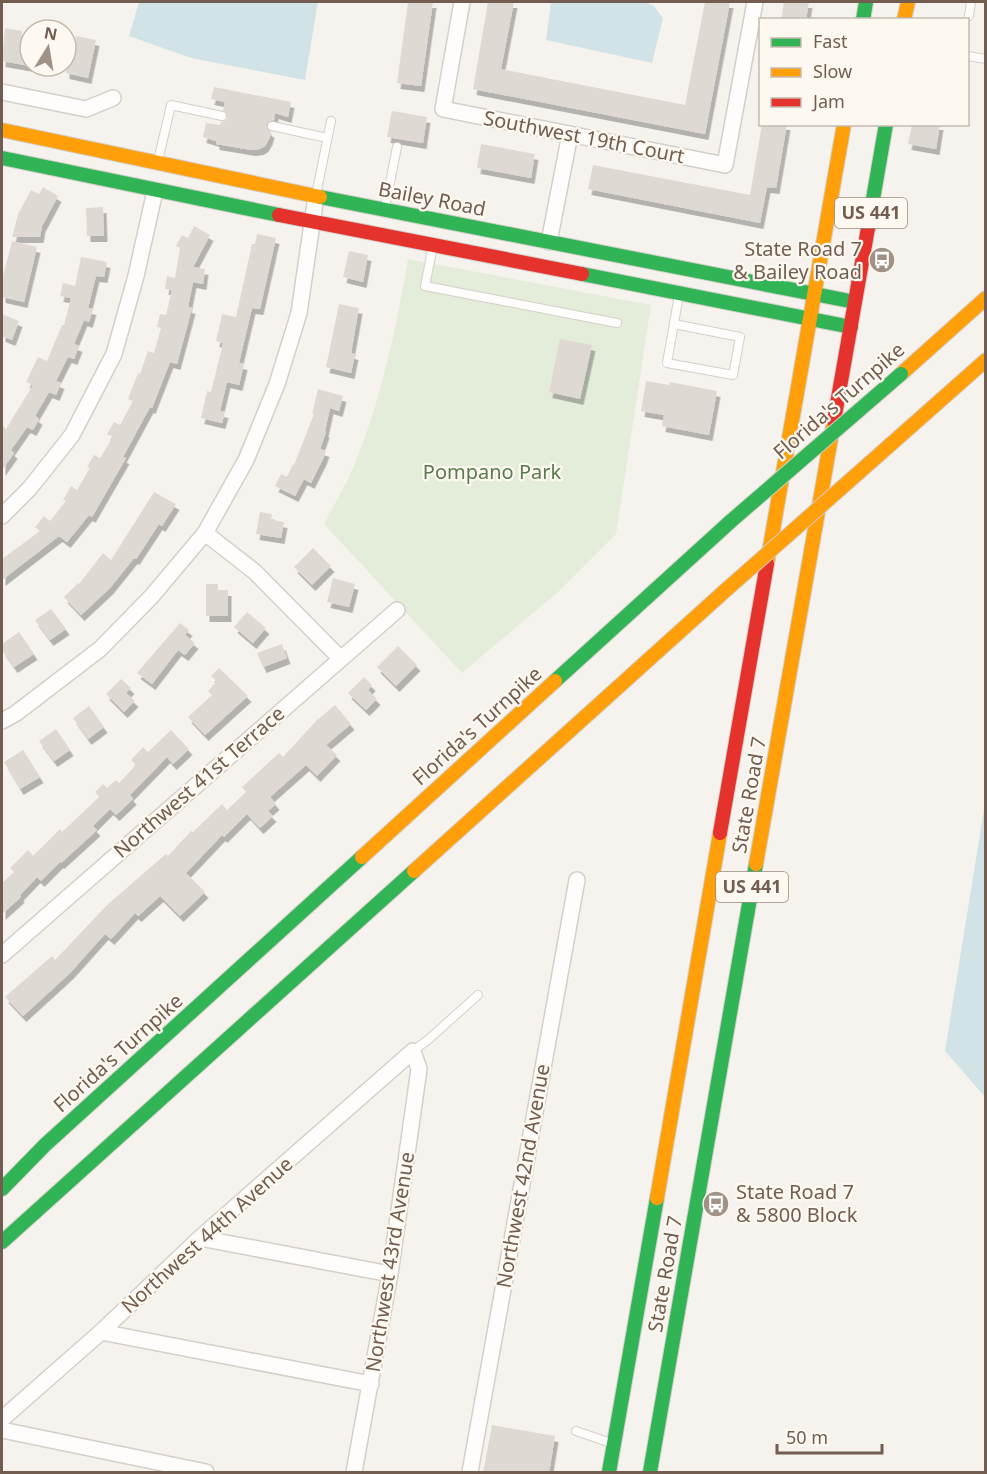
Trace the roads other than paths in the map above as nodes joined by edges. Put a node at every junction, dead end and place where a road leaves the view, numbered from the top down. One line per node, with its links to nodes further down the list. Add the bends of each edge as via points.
1 (462, 2): 18 (street, Southwest 19th Court, via 443,109)
2 (755, 2): 18 (street, Southwest 19th Court, via 725,165)
3 (866, 2): 7 (main road)
4 (908, 2): 8 (main road)
5 (971, 2): 6 (lane)
6 (969, 16)
7 (863, 18)
8 (904, 18)
9 (969, 56): 10 (lane)
10 (986, 59)
11 (2, 92): 12 (street, via 86,109)
12 (113, 98)
13 (222, 116): 23 (lane, via 171,105)
14 (331, 121): 20 (lane)
15 (272, 126): 20 (lane)
16 (844, 126): 32 (main road, State Road 7 / US 441)
17 (886, 126): 34 (main road, State Road 7 / US 441)
18 (570, 134): 29 (street)
19 (2, 135): 23 (main road, Bailey Road)
20 (327, 138): 25 (lane)
21 (397, 147): 26 (lane)
22 (2, 158): 24 (main road)
23 (158, 164): 25 (main road, Bailey Road)
24 (155, 190): 28 (main road); 40 (street, via 114,354 72,435)
25 (316, 196): 26 (main road, Bailey Road); 28 (street)
26 (385, 210): 27 (main road, Bailey Road)
27 (438, 220): 29 (main road, Bailey Road); 30 (main road)
28 (313, 221): 30 (main road); 41 (street, via 299,313 277,384 246,460)
29 (549, 242): 32 (main road, Bailey Road)
30 (433, 244): 31 (main road); 36 (lane, via 425,286)
31 (679, 294): 35 (main road); 37 (lane)
32 (813, 296): 34 (main road, Bailey Road); 35 (main road, State Road 7 / US 441)
33 (986, 298): 49 (main road, Florida's Turnpike, bridge, via 731,521)
34 (855, 302): 38 (main road, State Road 7 / US 441)
35 (809, 320): 38 (main road); 60 (main road, State Road 7 / US 441)
36 (618, 322)
37 (674, 324): 37 (lane, via 667,363 733,375 740,337)
38 (851, 327): 65 (main road, State Road 7 / US 441)
39 (986, 360): 53 (main road, bridge)
40 (2, 516)
41 (205, 533): 43 (street, via 255,572); 44 (street, via 100,649)
42 (397, 610): 43 (street, Northwest 41st Terrace)
43 (340, 658): 46 (street, Northwest 41st Terrace)
44 (2, 721)
45 (577, 880): 63 (street, Northwest 42nd Avenue)
46 (2, 955)
47 (478, 995): 48 (lane)
48 (413, 1051): 52 (street, Northwest 44th Avenue); 54 (street, Northwest 43rd Avenue, via 419,1069)
49 (45, 1145): 50 (main road); 51 (main road, Florida's Turnpike)
50 (12, 1160)
51 (2, 1189)
52 (200, 1238): 54 (street); 55 (street, Northwest 44th Avenue)
53 (2, 1242)
54 (390, 1274): 56 (street, Northwest 43rd Avenue)
55 (101, 1332): 56 (street); 57 (street, Northwest 44th Avenue)
56 (371, 1384): 62 (street, Northwest 43rd Avenue)
57 (2, 1419)
58 (2, 1430): 61 (street)
59 (576, 1431): 60 (lane)
60 (614, 1444): 64 (main road, State Road 7 / US 441)
61 (206, 1473)
62 (354, 1473)
63 (470, 1473)
64 (609, 1473)
65 (650, 1473)

